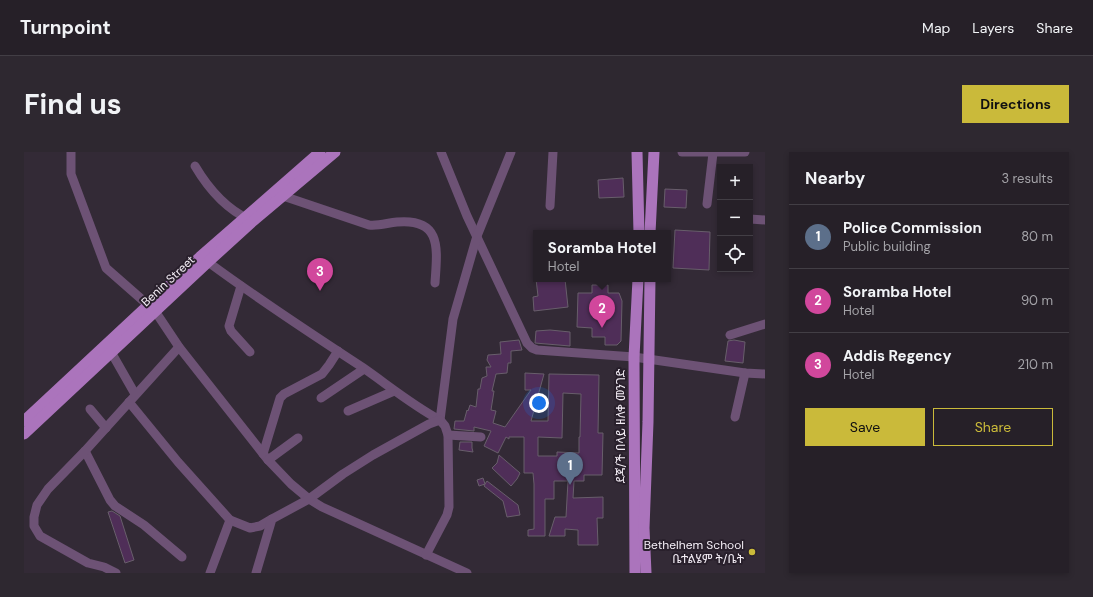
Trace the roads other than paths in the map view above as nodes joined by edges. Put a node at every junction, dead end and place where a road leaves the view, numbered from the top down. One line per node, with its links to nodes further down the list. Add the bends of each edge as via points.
1 (71, 152): 27 (street, via 71,174 106,268)
2 (320, 152): 13 (main road, Benin Street)
3 (335, 152): 13 (main road, Benin Street)
4 (441, 152): 21 (street)
5 (511, 152): 21 (street)
6 (553, 152): 15 (street)
7 (637, 152): 19 (main road)
8 (654, 152): 20 (main road)
9 (682, 152): 11 (street)
10 (745, 152): 11 (street)
11 (713, 153): 14 (street)
12 (195, 166): 16 (street, via 217,197)
13 (279, 193): 16 (main road, Benin Street); 25 (street, via 369,225 380,226 395,222 423,225 432,232 435,239)
14 (707, 204)
15 (550, 206)
16 (249, 219): 22 (main road, Benin Street); 27 (main road, Benin Street)
17 (753, 219): 18 (street)
18 (765, 220)
19 (639, 230)
20 (650, 230)
21 (477, 236): 34 (street, via 527,343 532,348); 46 (street, via 453,319)
22 (208, 262): 26 (street); 27 (main road, Benin Street)
23 (638, 282): 34 (main road, ደጃ/ች በላይ ዘለቀ መንገድ)
24 (650, 282): 35 (main road)
25 (435, 283)
26 (241, 286): 32 (street); 33 (street, via 229,326)
27 (152, 308): 30 (street); 31 (main road, Benin Street)
28 (765, 324): 29 (street)
29 (730, 335)
30 (179, 347): 40 (street); 54 (street)
31 (108, 349): 40 (street); 47 (main road, Benin Street); 49 (main road, Benin Street)
32 (338, 351): 36 (street); 54 (street, via 325,371 280,398)
33 (250, 352)
34 (634, 357): 35 (street); 64 (main road, ደጃ/ች በላይ ዘለቀ መንገድ)
35 (648, 360): 37 (street); 65 (main road, via 644,528)
36 (364, 369): 39 (street); 41 (street)
37 (745, 373): 38 (street); 45 (street)
38 (765, 374)
39 (394, 391): 44 (street); 46 (street)
40 (135, 394): 42 (street)
41 (321, 398)
42 (129, 402): 48 (street); 57 (street)
43 (90, 409): 48 (street)
44 (348, 411)
45 (735, 417)
46 (440, 420): 50 (street); 55 (street, via 373,455)
47 (24, 421)
48 (106, 428): 53 (street)
49 (24, 434)
50 (448, 435): 51 (street); 58 (street, via 449,507)
51 (481, 437)
52 (298, 438): 54 (street)
53 (85, 451): 59 (street, via 115,506 144,525); 60 (street, via 48,489 37,505 34,526 40,536 58,547 88,563)
54 (266, 457): 55 (street)
55 (309, 499): 56 (street); 58 (street)
56 (272, 519): 57 (street, via 250,528); 62 (street)
57 (230, 520): 61 (street)
58 (426, 555): 63 (street)
59 (182, 557)
60 (116, 573)
61 (210, 573)
62 (256, 573)
63 (468, 573)
64 (635, 573)
65 (646, 573)

